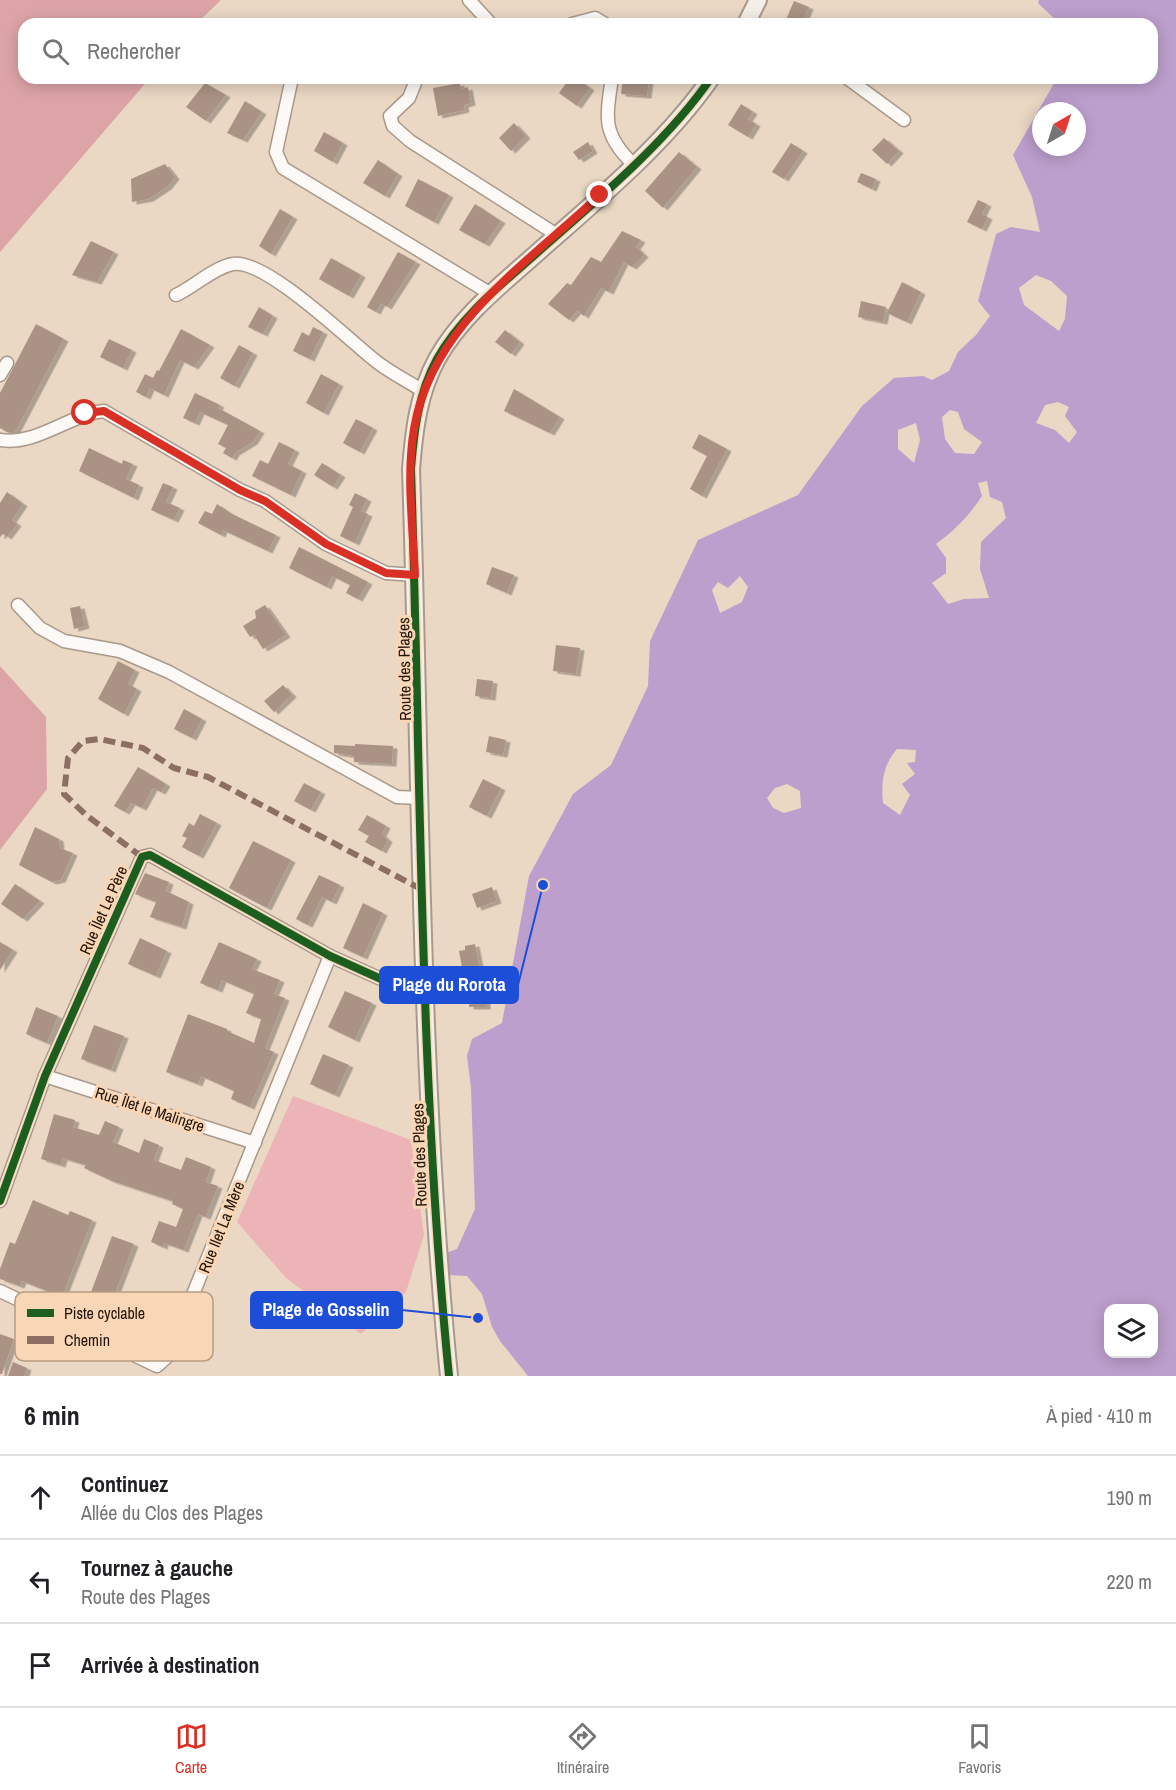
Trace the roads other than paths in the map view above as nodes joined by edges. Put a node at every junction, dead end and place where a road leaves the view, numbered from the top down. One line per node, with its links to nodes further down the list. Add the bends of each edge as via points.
1 (469, 0): 3 (street)
2 (758, 0): 4 (street)
3 (486, 18)
4 (749, 18)
5 (291, 84): 13 (street, via 276,152 283,168)
6 (415, 84): 12 (street, via 409,98 390,116 393,126 410,141)
7 (611, 84): 11 (street, via 607,129 618,149)
8 (706, 84): 11 (street, Route des Plages, via 680,118)
9 (855, 84): 10 (street)
10 (904, 120)
11 (633, 164): 12 (street, Route des Plages)
12 (557, 235): 13 (street, Route des Plages)
13 (491, 294): 17 (street, Route des Plages, via 462,324 438,358)
14 (176, 295): 17 (street, via 234,264 250,266 320,311 374,360)
15 (7, 363): 16 (street)
16 (0, 375)
17 (423, 391): 19 (street, Route des Plages, via 411,469)
18 (0, 440): 19 (street, via 12,442 38,435 85,413 104,411 265,501 326,544 386,573)
19 (415, 575): 21 (street, Route des Plages)
20 (18, 605): 21 (street, via 40,628 64,641 120,651 169,672 397,797)
21 (420, 798): 23 (street, Route des Plages)
22 (330, 956): 23 (street, Rue Îlet Le Père, via 381,979); 24 (street, Rue Îlet Le Père, via 150,855 142,856); 25 (street, Rue Ilet La Mère)
23 (426, 975): 32 (street, Route des Plages, via 437,1252)
24 (45, 1076): 25 (street, Rue Îlet le Malingre); 26 (street, Rue Îlet Le Père)
25 (255, 1143): 28 (street, Rue Ilet La Mère)
26 (0, 1201)
27 (0, 1291): 29 (street, Rue Ilet La Mère)
28 (194, 1292)
29 (15, 1298)
30 (147, 1361): 31 (street, Rue Ilet La Mère, via 157,1366)
31 (162, 1361)
32 (449, 1376)

